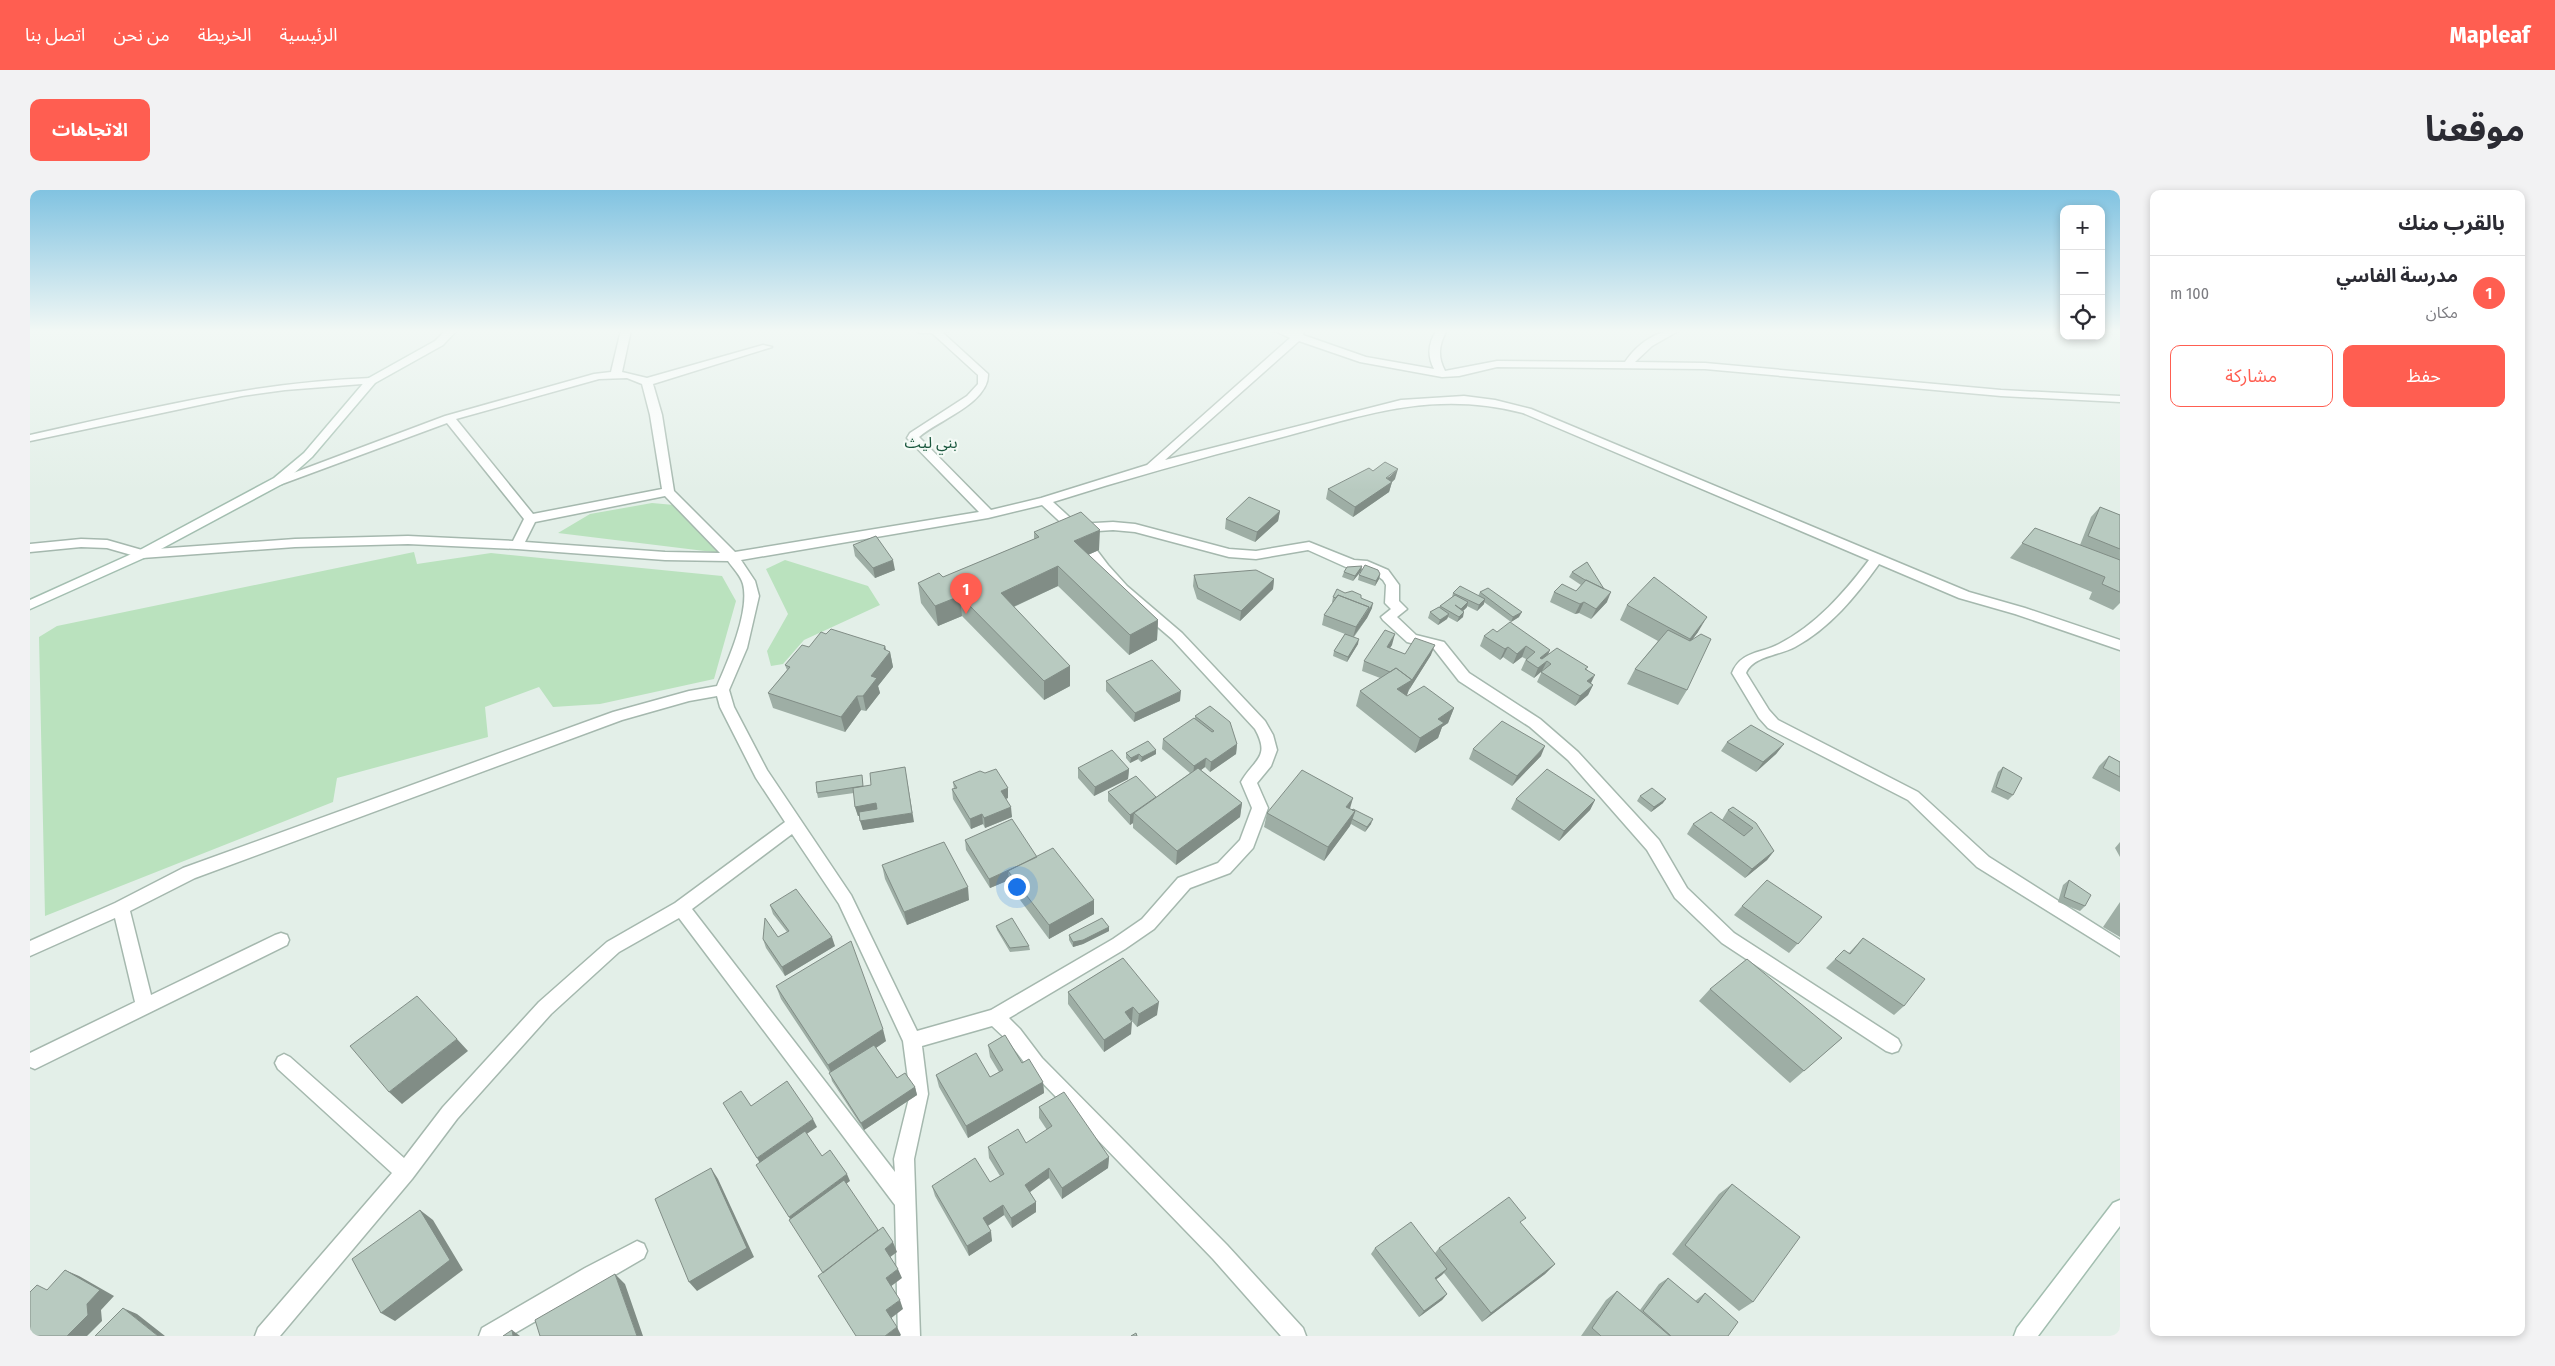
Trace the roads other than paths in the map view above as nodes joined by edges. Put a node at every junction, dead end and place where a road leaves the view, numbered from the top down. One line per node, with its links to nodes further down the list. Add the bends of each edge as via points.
1 (306, 383): 10 (street, via 265,388)
2 (369, 383): 12 (street, via 308,455)
3 (571, 383): 9 (street)
4 (647, 383): 13 (street, via 656,415)
5 (984, 383): 15 (street, via 971,398 913,438)
6 (1242, 383): 11 (street)
7 (1897, 383): 8 (street)
8 (2120, 400)
9 (449, 418): 12 (street); 16 (street)
10 (30, 438)
11 (1148, 468): 14 (street); 22 (street, via 1401,403 1435,398 1472,399 1527,411)
12 (278, 481): 20 (street)
13 (668, 492): 16 (street); 21 (street)
14 (1044, 501): 15 (street); 17 (street)
15 (988, 514): 21 (street)
16 (530, 519): 18 (street)
17 (1074, 528): 33 (street, via 1102,568 1176,636 1260,726 1271,751 1266,764 1249,782 1260,808 1247,843 1224,868 1184,883 1148,924); 35 (street, via 1124,526 1228,553 1267,554 1309,546 1353,564 1360,563 1382,571 1390,578 1395,592 1392,603 1400,609 1388,617 1412,639 1439,645 1464,677 1557,739 1653,845 1681,893 1700,913 1728,938)
18 (517, 544): 20 (street, via 408,540); 21 (street, via 665,556)
19 (30, 548): 20 (street, via 107,544)
20 (142, 554): 23 (street)
21 (732, 557): 25 (street, via 749,581 752,596 740,648)
22 (1878, 558): 24 (street, via 1964,595); 31 (street, via 1846,599 1815,626 1782,648 1750,658 1738,673 1742,681 1773,724 1912,796 1983,862)
23 (30, 605)
24 (2120, 645)
25 (722, 690): 26 (street, via 741,738); 27 (street, via 661,703 577,730 522,753 189,873)
26 (793, 825): 28 (street); 34 (street, via 845,900)
27 (121, 908): 30 (street); 32 (street)
28 (681, 908): 38 (street, via 613,947 545,1008 450,1113); 39 (street)
29 (281, 940): 32 (street)
30 (30, 949)
31 (2120, 950)
32 (145, 1006): 36 (street)
33 (995, 1017): 34 (street); 45 (street, via 1036,1064 1220,1252)
34 (912, 1041): 39 (street, via 919,1094 904,1159)
35 (1892, 1045)
36 (35, 1060)
37 (284, 1063): 38 (street)
38 (405, 1172): 42 (street)
39 (906, 1203): 44 (street)
40 (2120, 1210): 46 (street)
41 (636, 1251): 43 (street)
42 (266, 1336)
43 (490, 1336)
44 (909, 1336)
45 (1295, 1336)
46 (2025, 1336)

